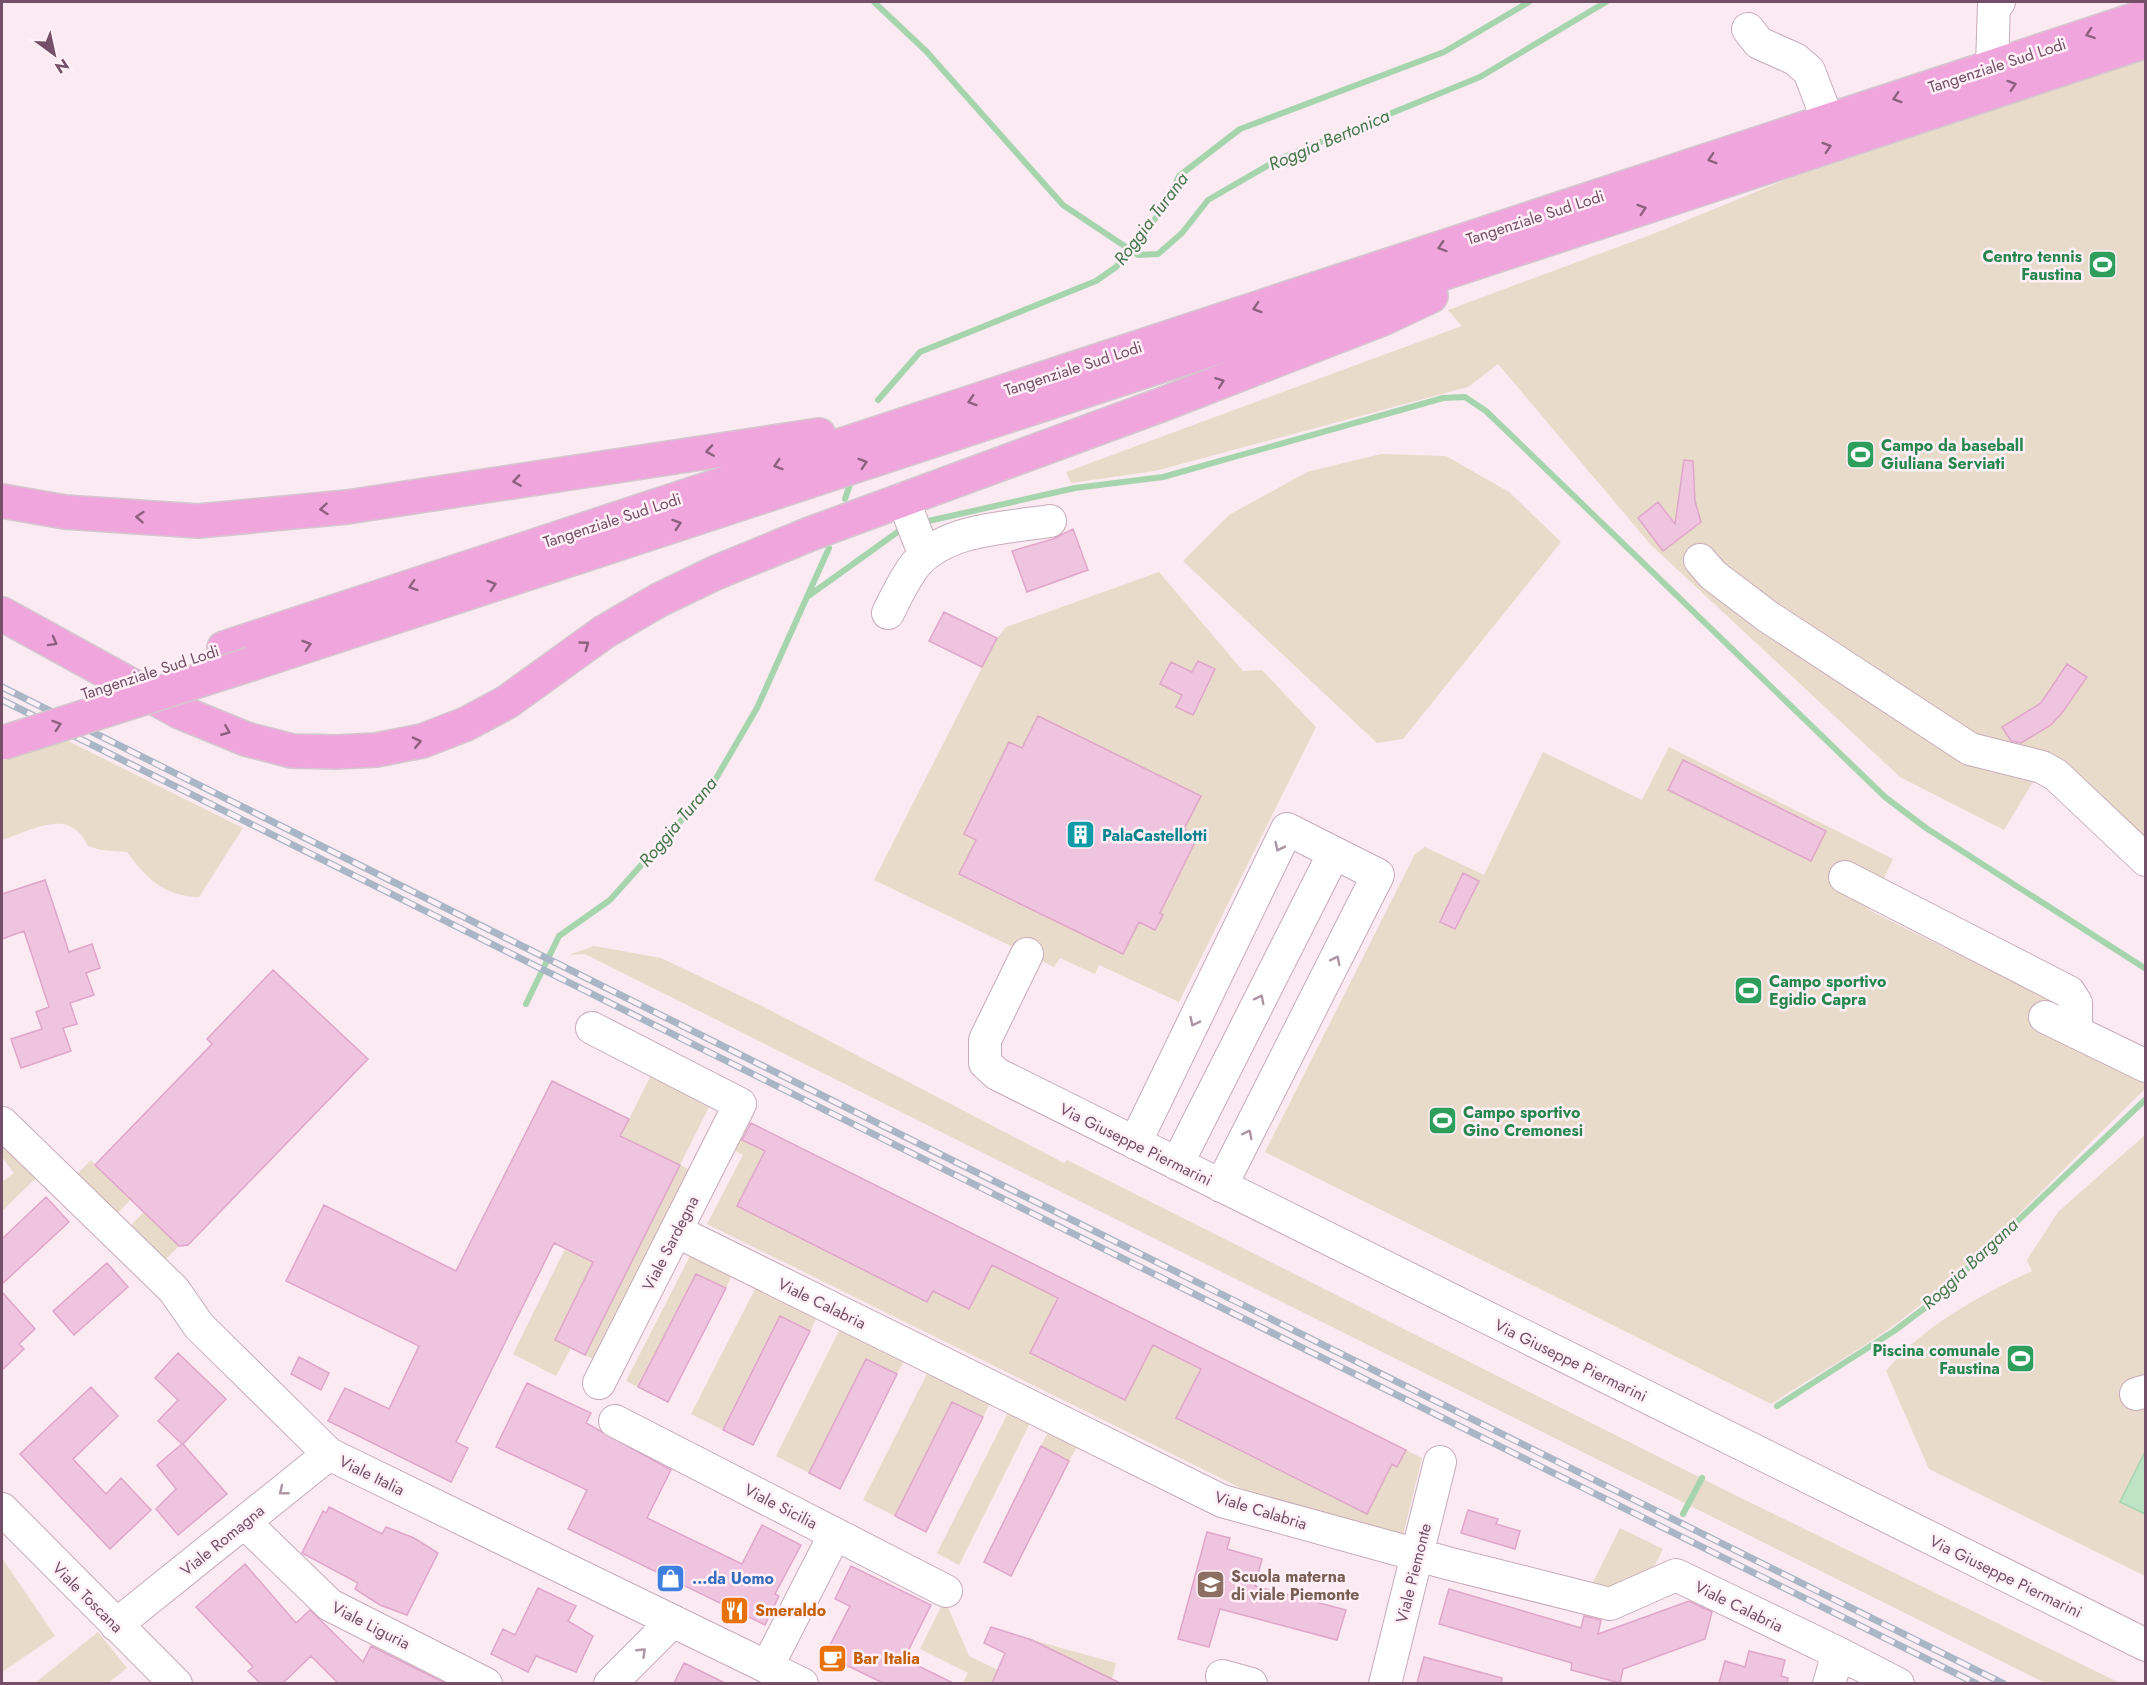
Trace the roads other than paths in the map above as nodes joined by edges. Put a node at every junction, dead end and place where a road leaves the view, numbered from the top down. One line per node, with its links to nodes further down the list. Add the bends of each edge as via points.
1 (1999, 2): 4 (street, via 1994,3)
2 (2140, 19): 4 (highway, Tangenziale Sud Lodi, one-way to 4); 6 (highway, Tangenziale Sud Lodi, one-way to 2)
3 (1748, 29): 5 (street, via 1759,43 1795,59 1809,71)
4 (1992, 67): 5 (highway, Tangenziale Sud Lodi, one-way to 5)
5 (1828, 121): 7 (highway, Tangenziale Sud Lodi, one-way to 7)
6 (1586, 226): 8 (highway, one-way to 6, via 1382,319); 15 (highway, Tangenziale Sud Lodi, one-way to 6)
7 (913, 420): 9 (highway, one-way to 9, via 347,507 244,517 198,521 65,512); 15 (highway, Tangenziale Sud Lodi, one-way to 15)
8 (903, 499): 11 (street, via 920,543); 14 (highway, one-way to 8, via 180,712 246,739 292,751 376,750 422,741 466,724 507,702 604,632 659,600 726,569)
9 (2, 501)
10 (1050, 521): 11 (street, via 962,537)
11 (929, 552): 13 (street, via 905,580)
12 (1700, 560): 19 (street, via 1713,575 1767,616 1970,749 2042,767 2056,775)
13 (888, 613)
14 (2, 614)
15 (238, 656): 16 (highway, Tangenziale Sud Lodi); 17 (highway, Tangenziale Sud Lodi, one-way to 15, bridge)
16 (2, 720)
17 (2, 742)
18 (1334, 853): 27 (street, one-way to 27, via 1287,830); 28 (street, one-way to 18); 29 (street, one-way to 18, via 1378,875)
19 (2145, 860)
20 (1845, 877): 24 (street, via 2069,992 2076,1003)
21 (1028, 954): 27 (street, Via Giuseppe Piermarini, via 985,1040 985,1063 997,1074)
22 (2044, 1017): 24 (street)
23 (592, 1028): 30 (street, Viale Sardegna, via 740,1104)
24 (2076, 1032): 25 (street)
25 (2145, 1066)
26 (2, 1123): 33 (street, Viale Italia, via 174,1290 199,1326)
27 (1135, 1143): 28 (street, Via Giuseppe Piermarini)
28 (1177, 1164): 29 (street, Via Giuseppe Piermarini)
29 (1221, 1186): 42 (street, Via Giuseppe Piermarini)
30 (676, 1231): 31 (street, Viale Sardegna); 38 (street, Viale Calabria, via 1222,1501)
31 (599, 1383)
32 (615, 1421): 37 (street, Viale Sicilia)
33 (329, 1454): 36 (street, Viale Romagna, one-way to 36); 40 (street, Viale Italia)
34 (1440, 1462): 38 (street, Viale Piemonte)
35 (2, 1509): 41 (street, Viale Toscana)
36 (244, 1522): 41 (street, Viale Romagna); 46 (street, Viale Liguria, via 330,1605)
37 (835, 1534): 39 (street, Viale Sicilia); 44 (street)
38 (1418, 1555): 43 (street, Viale Calabria, via 1610,1604 1676,1575); 49 (street, Viale Piemonte)
39 (946, 1591)
40 (673, 1621): 44 (street, Viale Italia); 47 (street, one-way to 40)
41 (116, 1626): 45 (street, Viale Toscana)
42 (2145, 1645)
43 (1838, 1653): 50 (street); 51 (street, Viale Calabria)
44 (767, 1667): 48 (street, Viale Italia)
45 (176, 1683)
46 (486, 1683)
47 (610, 1683)
48 (802, 1683)
49 (1385, 1683)
50 (1829, 1683)
51 (1898, 1683)

